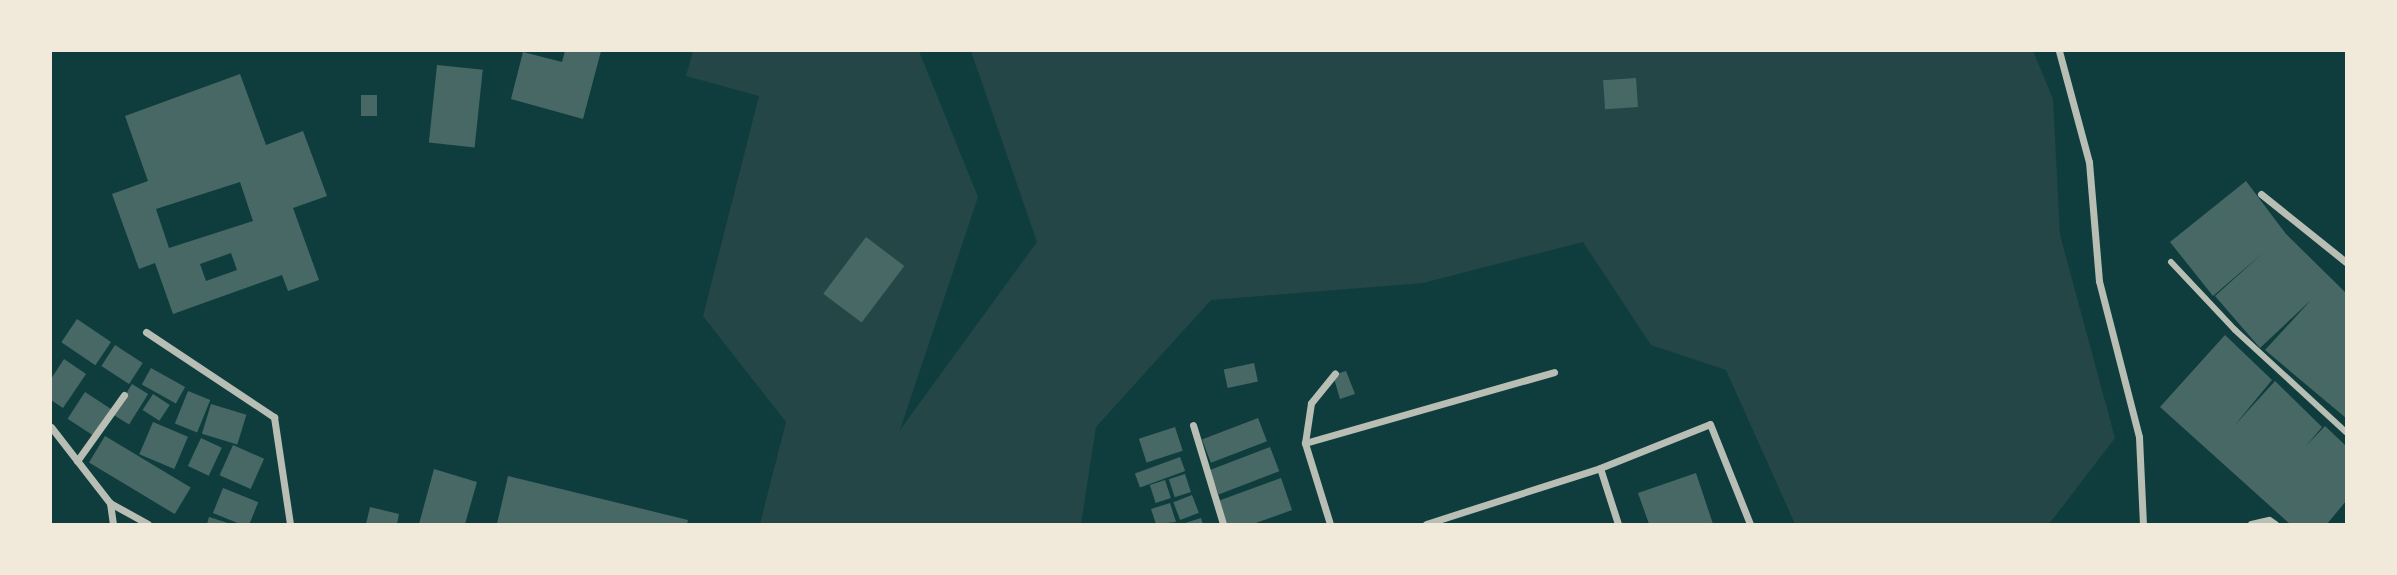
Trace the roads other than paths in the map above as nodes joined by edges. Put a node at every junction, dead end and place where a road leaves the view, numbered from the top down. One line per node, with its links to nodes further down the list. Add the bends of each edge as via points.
1 (2059, 51): 25 (street, via 2089,162 2099,281 2139,437)
2 (2261, 194): 4 (street)
3 (2171, 262): 11 (street, via 2235,330)
4 (2346, 262)
5 (146, 332): 19 (street, via 274,417)
6 (1554, 372): 12 (street)
7 (1335, 373): 12 (street, via 1311,403)
8 (124, 394): 13 (street)
9 (1193, 425): 20 (street)
10 (51, 427): 13 (street)
11 (2346, 432)
12 (1304, 443): 21 (street)
13 (77, 461): 15 (street)
14 (1600, 468): 22 (street); 23 (street); 24 (street, via 1710,424)
15 (110, 503): 17 (street); 18 (street)
16 (2254, 523): 26 (street)
17 (113, 524)
18 (148, 524)
19 (290, 524)
20 (1223, 524)
21 (1330, 524)
22 (1426, 524)
23 (1618, 524)
24 (1750, 524)
25 (2143, 524)
26 (2275, 524)

